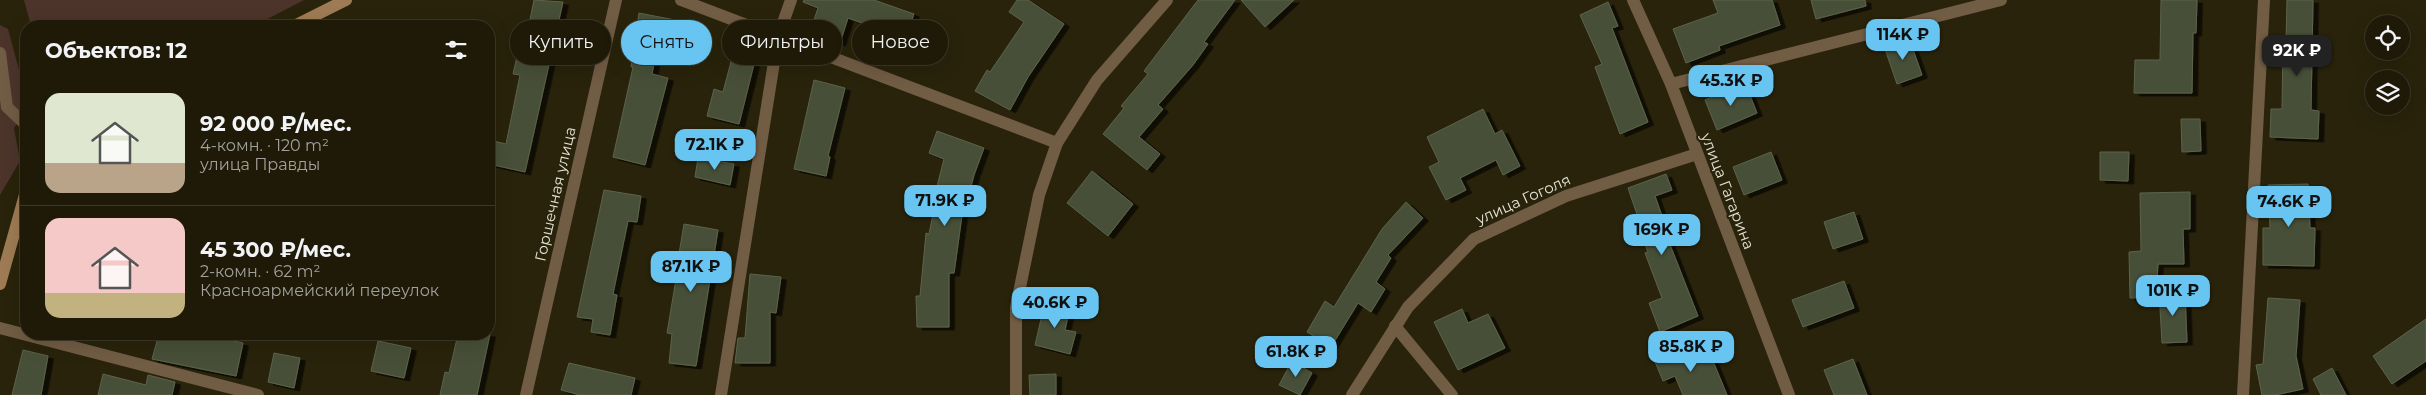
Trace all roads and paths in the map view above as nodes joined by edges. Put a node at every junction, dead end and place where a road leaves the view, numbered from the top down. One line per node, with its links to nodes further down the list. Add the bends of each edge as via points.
1 (346, 0): 9 (street)
2 (616, 0): 26 (street, Горшечная улица)
3 (681, 0): 10 (street)
4 (791, 0): 11 (street)
5 (1167, 0): 17 (street, via 1097,80)
6 (1633, 0): 15 (street, улица Гагарина)
7 (2001, 0): 15 (street)
8 (2264, 0): 32 (street)
9 (306, 20)
10 (733, 20)
11 (784, 20)
12 (0, 53): 16 (street, via 7,107)
13 (842, 61): 17 (street)
14 (774, 65): 27 (street)
15 (1671, 84): 18 (street, улица Гагарина)
16 (20, 119)
17 (1057, 143): 28 (street, via 1039,195 1016,307)
18 (1697, 154): 21 (street, улица Гоголя, via 1566,196 1474,239 1408,307); 31 (street, улица Гагарина)
19 (20, 212): 20 (street)
20 (0, 284)
21 (1395, 326): 29 (street, улица Гоголя); 30 (street)
22 (0, 328): 23 (street)
23 (20, 333)
24 (46, 340): 25 (street)
25 (258, 395)
26 (526, 395)
27 (721, 395)
28 (1016, 395)
29 (1352, 395)
30 (1452, 395)
31 (1789, 395)
32 (2243, 395)

